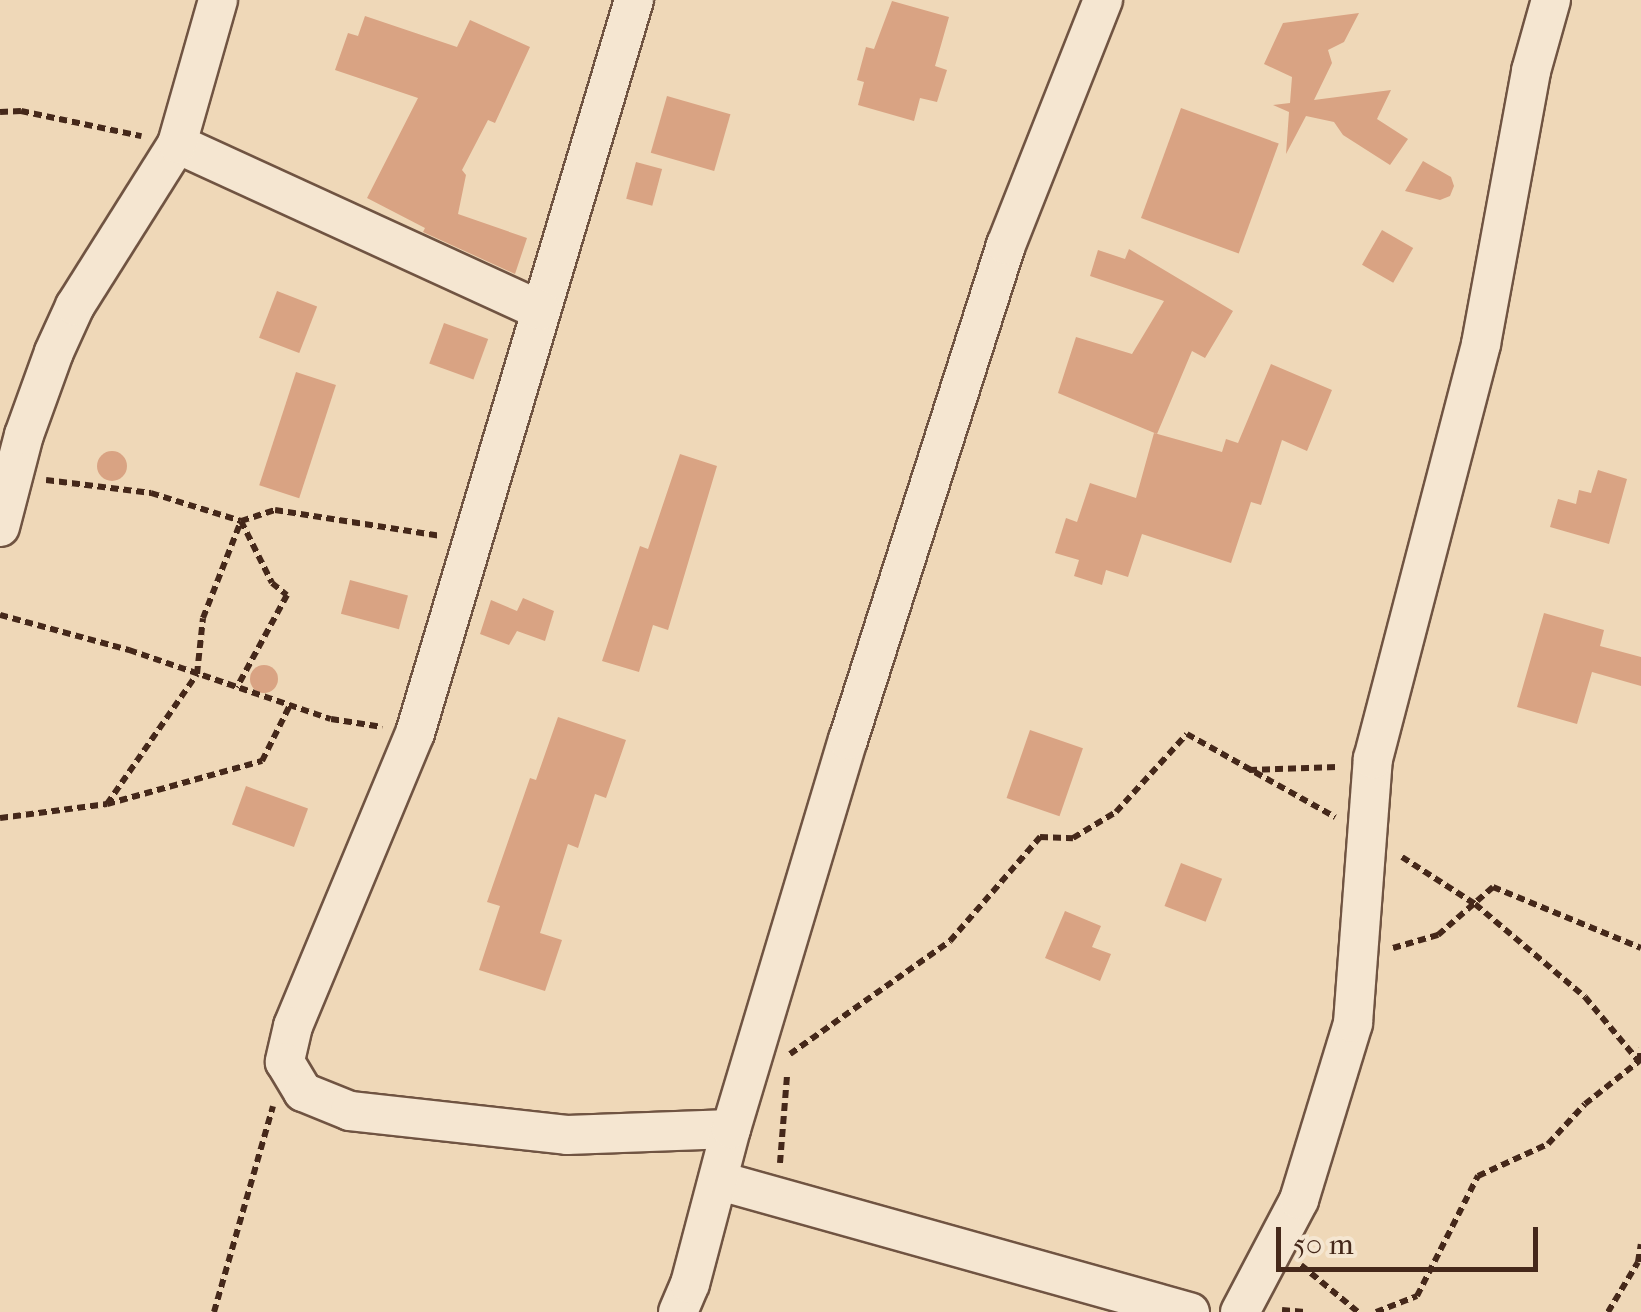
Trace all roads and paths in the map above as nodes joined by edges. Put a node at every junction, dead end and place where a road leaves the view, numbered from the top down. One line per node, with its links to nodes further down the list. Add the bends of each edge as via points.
1 (218, 0): 6 (street)
2 (634, 0): 7 (street)
3 (1103, 0): 30 (street, via 1006,245)
4 (1551, 0): 17 (street, via 1531,70 1482,344)
5 (0, 112): 6 (path)
6 (176, 144): 7 (street); 8 (street, via 76,306)
7 (541, 311): 11 (street)
8 (15, 475): 9 (path, via 151,493); 10 (street)
9 (242, 521): 11 (path, via 275,510); 13 (path, via 203,618); 14 (path, via 272,583 286,595)
10 (0, 527)
11 (472, 542): 16 (street)
12 (0, 614): 13 (path)
13 (197, 674): 14 (path); 19 (path)
14 (237, 687): 15 (path)
15 (290, 705): 16 (path); 19 (path, via 262,761)
16 (415, 733): 27 (street, via 292,1026)
17 (1373, 766): 18 (path); 21 (street)
18 (1248, 770): 21 (path); 26 (path, via 1187,734 1116,812 1073,838 1040,838 950,940)
19 (107, 804): 20 (path)
20 (0, 818)
21 (1368, 836): 22 (path); 24 (street)
22 (1475, 904): 23 (path, via 1493,887); 24 (path, via 1438,935); 28 (path, via 1585,997)
23 (1641, 948)
24 (1358, 958): 34 (street, via 1354,1023 1299,1200)
25 (1641, 1048): 28 (path)
26 (788, 1054): 29 (path); 32 (path)
27 (285, 1062): 30 (street, via 302,1092 350,1110 568,1135); 35 (path)
28 (1640, 1062): 40 (path, via 1585,1104 1548,1144 1478,1176 1418,1296)
29 (777, 1070)
30 (731, 1130): 31 (street)
31 (720, 1181): 32 (street); 36 (street)
32 (775, 1197): 37 (street)
33 (1641, 1244): 41 (path, via 1638,1262)
34 (1276, 1245): 38 (street); 39 (path)
35 (214, 1312)
36 (678, 1312)
37 (1190, 1312)
38 (1240, 1312)
39 (1358, 1312)
40 (1376, 1312)
41 (1608, 1312)

